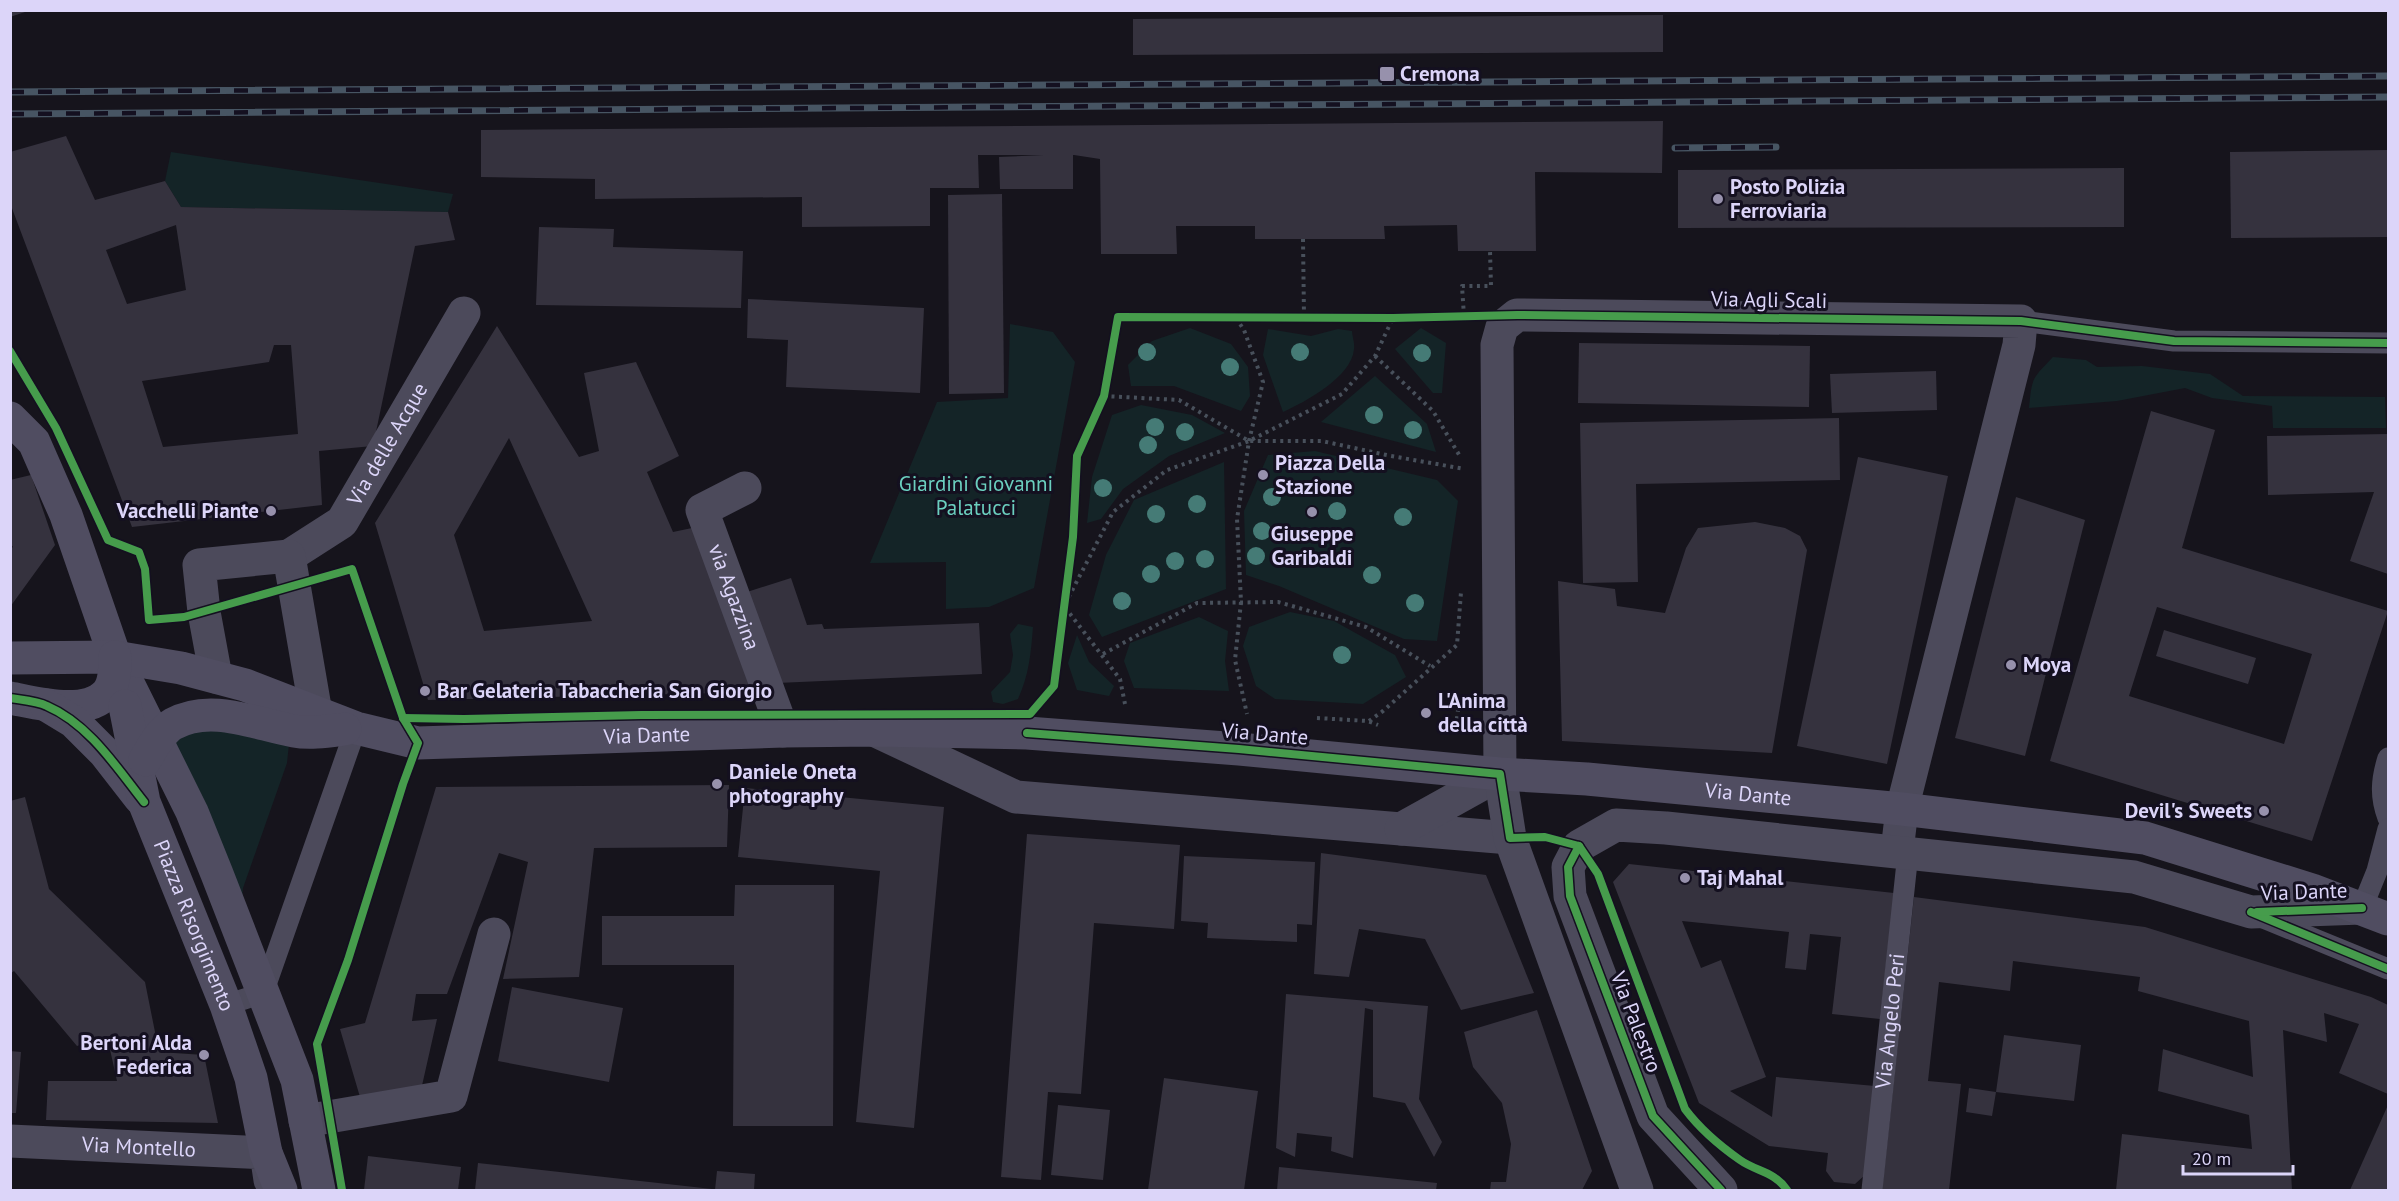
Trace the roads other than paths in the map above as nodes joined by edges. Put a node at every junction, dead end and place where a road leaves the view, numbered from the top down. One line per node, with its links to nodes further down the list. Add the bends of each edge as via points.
1 (464, 313): 6 (street, Via delle Acque, via 342,522)
2 (2021, 321): 3 (lane, via 2174,341); 18 (street, Via Agli Scali, via 1517,315 1502,327 1497,345); 20 (street, via 2019,345)
3 (2388, 343)
4 (10, 418): 7 (main road, Piazza Risorgimento, via 34,442 66,515)
5 (745, 488): 15 (street, via Agazzina, via 702,510)
6 (289, 556): 9 (street, via 199,565); 12 (street)
7 (115, 657): 8 (main road); 9 (main road); 11 (main road, Piazza Risorgimento, via 115,674 108,693 89,704); 16 (main road, Piazza Risorgimento); 19 (main road, Piazza Risorgimento)
8 (10, 658)
9 (216, 677): 12 (main road)
10 (10, 698): 11 (main road, Piazza Risorgimento)
11 (55, 711): 19 (main road, via 74,722 105,753)
12 (316, 713): 13 (main road)
13 (356, 728): 15 (main road, Via Dante, via 418,743); 16 (main road, via 297,732 214,713 172,724); 31 (lane)
14 (874, 730): 15 (main road, Via Dante); 18 (main road, Via Dante, via 1027,733); 23 (street, Via Dante, via 1016,797)
15 (783, 731)
16 (155, 742): 19 (main road, via 141,766); 31 (main road, Piazza Risorgimento, via 192,812)
17 (2388, 758): 21 (lane, via 2382,801)
18 (1500, 774): 20 (main road, Via Dante); 23 (street); 24 (street)
19 (144, 802): 32 (main road, Piazza Risorgimento)
20 (1902, 809): 26 (street); 28 (main road, Via Dante, via 2145,838)
21 (2388, 818)
22 (2388, 829): 28 (lane, via 2377,872)
23 (1401, 830): 24 (street, Via Dante)
24 (1510, 838): 39 (street)
25 (1580, 846): 26 (street, Via Dante, via 1616,825); 40 (street, Via Palestro, via 1568,867 1570,896 1653,1116)
26 (1903, 852): 27 (street, Via Dante, via 2134,877); 41 (lane, Via Angelo Peri)
27 (2251, 912): 28 (street, Via Dante); 30 (lane, Via Dante)
28 (2375, 913)
29 (494, 934): 33 (street, via 451,1096)
30 (2388, 969)
31 (263, 993): 32 (lane); 33 (main road, Piazza Risorgimento, via 297,1080)
32 (226, 1005): 35 (main road, Piazza Risorgimento, via 251,1078)
33 (305, 1121): 38 (main road, Piazza Risorgimento)
34 (10, 1141): 35 (street, Via Montello)
35 (266, 1153): 36 (street); 37 (main road, Piazza Risorgimento)
36 (272, 1191)
37 (281, 1191)
38 (319, 1191)
39 (1636, 1191)
40 (1721, 1191)
41 (1872, 1191)

